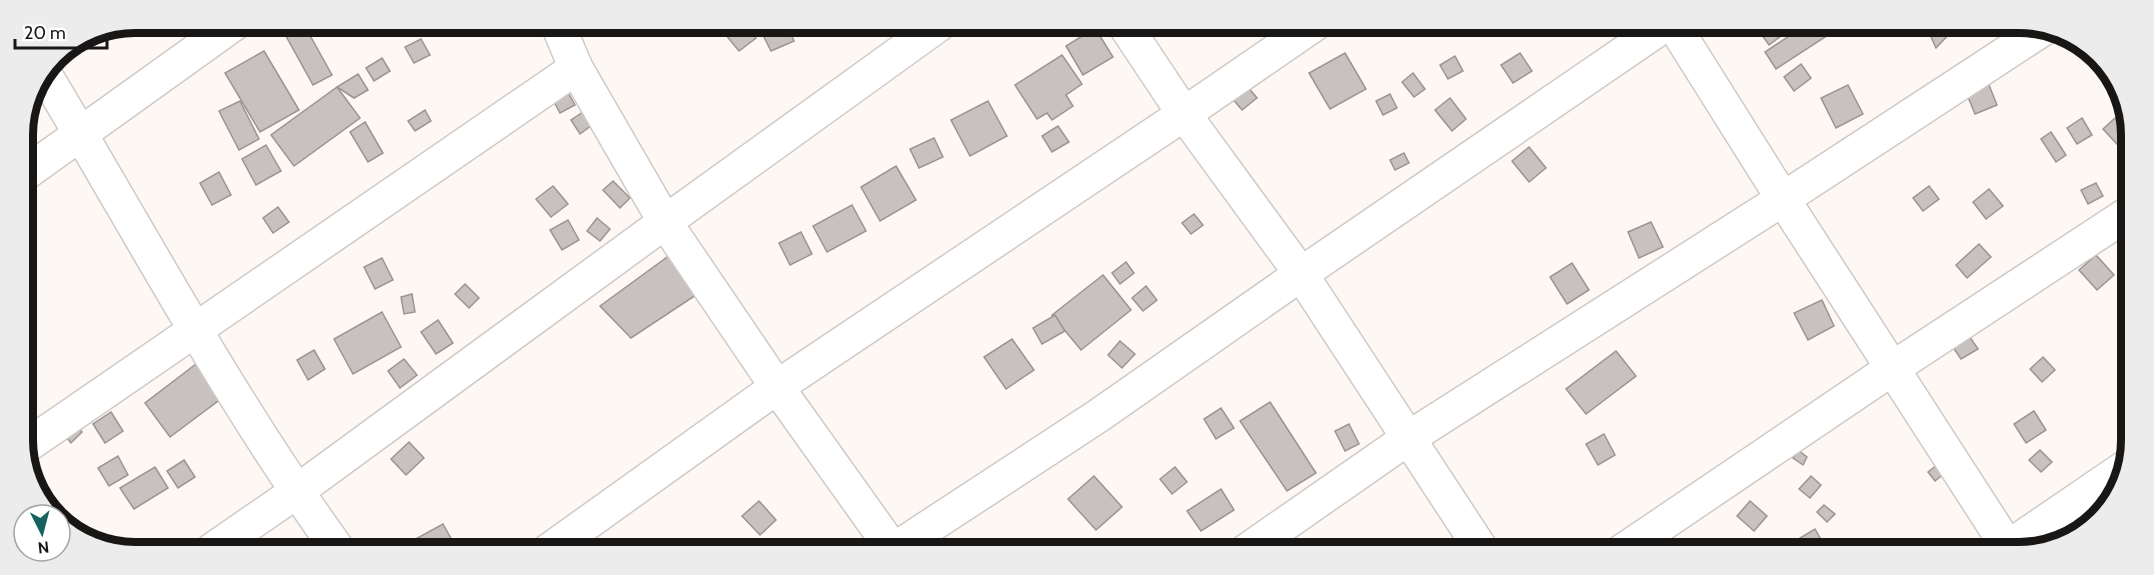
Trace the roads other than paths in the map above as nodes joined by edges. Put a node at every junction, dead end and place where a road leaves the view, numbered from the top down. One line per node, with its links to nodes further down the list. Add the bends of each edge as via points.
1 (221, 33): 12 (street)
2 (561, 33): 9 (street)
3 (927, 33): 16 (street)
4 (1130, 33): 11 (street)
5 (1302, 33): 11 (street)
6 (1653, 33): 17 (street)
7 (1679, 33): 14 (street)
8 (2035, 35): 14 (street)
9 (576, 68): 16 (street); 18 (street)
10 (49, 81): 12 (street)
11 (1184, 114): 17 (street); 20 (street)
12 (80, 134): 13 (street); 18 (street)
13 (33, 168)
14 (1783, 200): 19 (street); 21 (street)
15 (2121, 218): 19 (street)
16 (665, 222): 20 (street); 24 (street)
17 (1300, 274): 21 (street); 29 (street, via 1098,416)
18 (195, 330): 22 (street); 24 (street)
19 (1893, 369): 32 (street); 33 (street)
20 (777, 387): 27 (street); 28 (street)
21 (1407, 439): 30 (street); 31 (street)
22 (33, 441)
23 (2114, 475): 34 (street)
24 (296, 492): 25 (street); 26 (street)
25 (224, 542)
26 (333, 542)
27 (561, 542)
28 (887, 542)
29 (907, 542)
30 (1259, 542)
31 (1476, 542)
32 (1637, 542)
33 (2001, 542)
34 (2020, 542)

